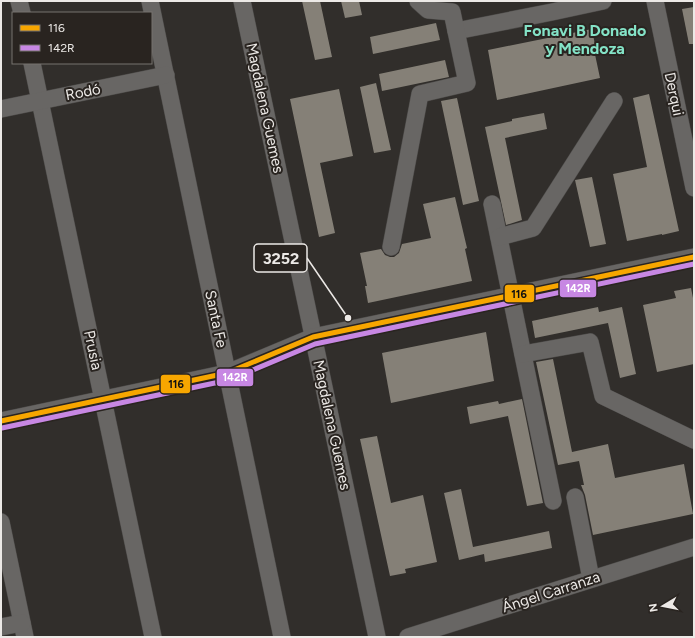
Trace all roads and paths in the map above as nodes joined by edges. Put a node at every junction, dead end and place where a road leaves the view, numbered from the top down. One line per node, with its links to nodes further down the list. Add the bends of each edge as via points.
1 (19, 1): 8 (street)
2 (150, 1): 11 (street, Santa Fe)
3 (242, 1): 21 (street, Magdalena Guemes)
4 (418, 1): 9 (street, via 428,10 452,12)
5 (603, 1): 7 (street)
6 (655, 1): 15 (street, Derqui)
7 (551, 7): 9 (street)
8 (22, 12)
9 (456, 30): 18 (street, via 467,83 420,94)
10 (32, 64): 12 (street, Prusia)
11 (166, 75): 12 (street, Rodó); 23 (street, Santa Fe)
12 (40, 101): 14 (street, Rodó); 24 (street, Prusia)
13 (614, 101): 17 (street, via 534,228)
14 (1, 109)
15 (694, 188)
16 (492, 204): 17 (street)
17 (499, 237): 20 (street)
18 (391, 247)
19 (694, 257): 20 (street)
20 (511, 295): 21 (street); 22 (street)
21 (313, 337): 23 (street); 36 (street, Magdalena Guemes)
22 (523, 354): 26 (street, via 590,342 603,396); 28 (street)
23 (228, 373): 24 (street); 35 (street, Santa Fe)
24 (103, 399): 25 (street); 34 (street, Prusia)
25 (1, 421)
26 (694, 440)
27 (575, 496): 31 (street)
28 (553, 501)
29 (1, 522): 33 (street)
30 (694, 547): 31 (street, Ángel Carranza)
31 (591, 579): 37 (street, Ángel Carranza)
32 (1, 627): 33 (street)
33 (24, 630)
34 (153, 637)
35 (282, 637)
36 (377, 637)
37 (408, 637)

